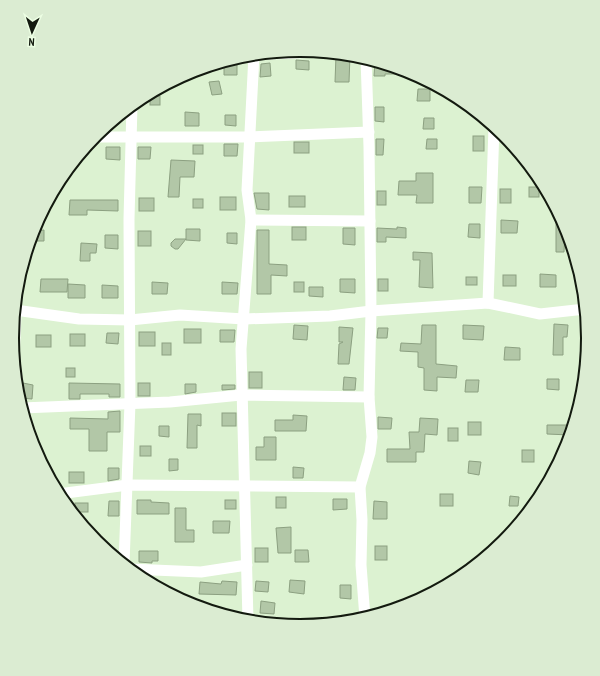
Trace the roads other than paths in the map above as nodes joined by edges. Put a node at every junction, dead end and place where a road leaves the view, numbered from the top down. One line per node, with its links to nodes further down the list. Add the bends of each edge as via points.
1 (251, 61): 8 (street)
2 (366, 65): 4 (street)
3 (132, 113): 6 (street)
4 (369, 132): 8 (street); 10 (street)
5 (494, 134): 11 (street)
6 (132, 136): 7 (street); 8 (street); 16 (street, via 129,219)
7 (104, 137)
8 (250, 137): 9 (street, via 247,190)
9 (251, 220): 10 (street); 15 (street)
10 (370, 221): 14 (street)
11 (488, 304): 12 (street, via 540,314); 14 (street)
12 (579, 310)
13 (20, 311): 16 (street, via 79,319)
14 (371, 311): 15 (street, via 330,316); 18 (street)
15 (244, 319): 16 (street, via 180,315); 17 (street)
16 (130, 320): 19 (street)
17 (241, 396): 18 (street); 19 (street); 22 (street)
18 (369, 397): 23 (street, via 372,437)
19 (130, 403): 20 (street); 21 (street)
20 (28, 408)
21 (128, 485): 22 (street); 24 (street); 25 (street)
22 (245, 485): 23 (street); 26 (street)
23 (360, 486): 28 (street)
24 (65, 493)
25 (124, 557)
26 (247, 565): 27 (street, via 201,572); 29 (street)
27 (141, 569)
28 (364, 611)
29 (248, 614)

